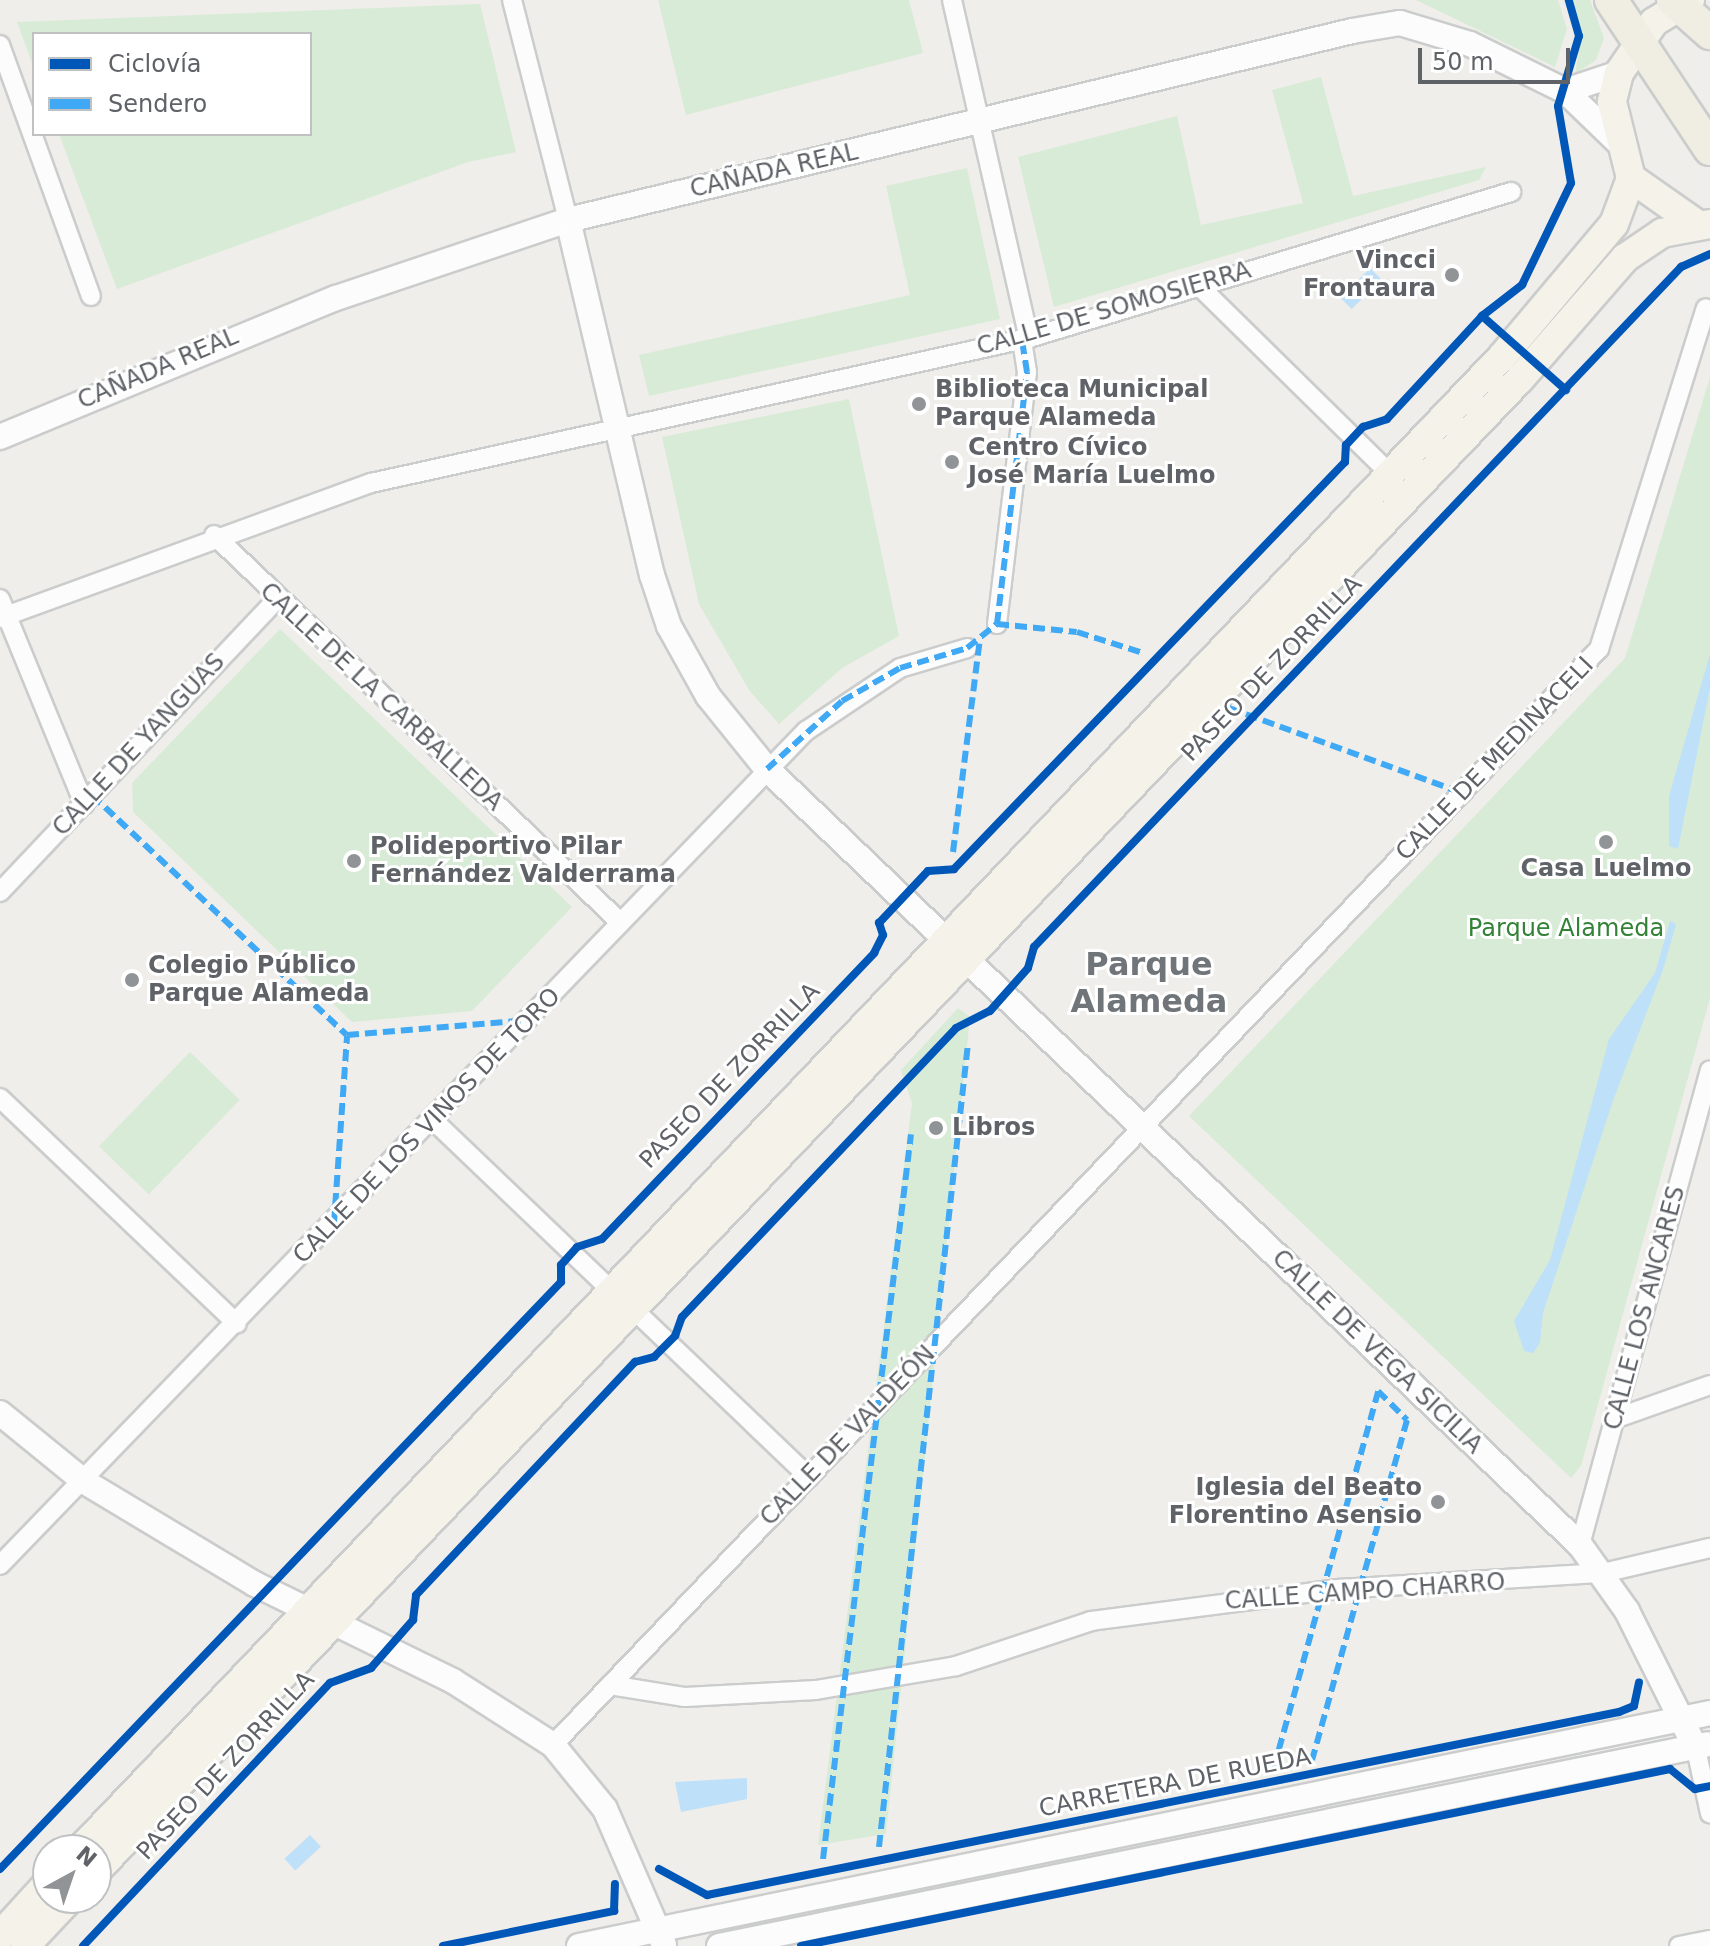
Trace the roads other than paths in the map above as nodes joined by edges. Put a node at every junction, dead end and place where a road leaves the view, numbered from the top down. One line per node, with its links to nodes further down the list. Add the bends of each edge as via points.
1 (512, 0): 16 (street)
2 (952, 0): 9 (street)
3 (1611, 0): 7 (highway)
4 (1680, 1): 5 (highway); 7 (main road)
5 (1710, 33)
6 (0, 45): 10 (street)
7 (1628, 60): 8 (street); 12 (main road, via 1612,102); 13 (highway)
8 (1565, 91): 9 (street, CAÑADA REAL, via 1458,39 1400,23); 12 (street, CAÑADA REAL)
9 (980, 124): 16 (street, CAÑADA REAL); 21 (street)
10 (32, 133)
11 (33, 136): 19 (street)
12 (1617, 141): 14 (main road)
13 (1710, 149)
14 (1631, 178): 17 (main road, PASEO DE ZORRILLA); 24 (main road, PASEO DE ZORRILLA, via 1614,224 1581,266)
15 (1511, 192): 18 (street, CALLE DE SOMOSIERRA)
16 (568, 220): 22 (street, CALLE DE VEGA SICILIA); 23 (street, CAÑADA REAL, via 322,303)
17 (1704, 225): 34 (main road, PASEO DE ZORRILLA, via 1662,233 1625,258 1519,380)
18 (1199, 286): 21 (street, CALLE DE SOMOSIERRA); 24 (street)
19 (91, 296)
20 (1706, 308): 39 (street, CALLE DE MEDINACELI, via 1599,649)
21 (1026, 338): 22 (street, CALLE DE SOMOSIERRA); 28 (street, via 1027,372)
22 (617, 424): 25 (street, CALLE DE SOMOSIERRA, via 371,483); 30 (street, CALLE DE VEGA SICILIA, via 669,626 708,696)
23 (0, 437)
24 (1391, 475): 34 (main road, PASEO DE ZORRILLA)
25 (214, 535): 26 (street, CALLE DE LA CARBALLEDA); 27 (street, CALLE DE SOMOSIERRA)
26 (277, 599): 31 (street, CALLE DE YANGUAS); 33 (street, CALLE DE LA CARBALLEDA)
27 (2, 610): 31 (street)
28 (997, 624)
29 (967, 648): 30 (street, CALLE DE LOS VINOS DE TORO, via 900,668 842,701)
30 (767, 769): 33 (street, CALLE DE LOS VINOS DE TORO); 34 (street, CALLE DE VEGA SICILIA)
31 (84, 804): 32 (street, CALLE DE YANGUAS)
32 (0, 892)
33 (620, 922): 37 (street, CALLE DE LOS VINOS DE TORO)
34 (956, 947): 39 (street, CALLE DE VEGA SICILIA); 40 (main road, PASEO DE ZORRILLA); 41 (main road, PASEO DE ZORRILLA)
35 (1710, 1071): 38 (street, CALLE LOS ANCARES)
36 (0, 1098): 42 (street)
37 (433, 1120): 40 (street); 42 (street, CALLE DE LOS VINOS DE TORO)
38 (1703, 1127): 45 (street, CALLE LOS ANCARES)
39 (1145, 1128): 46 (street, CALLE DE VALDEÓN); 48 (street, CALLE DE VEGA SICILIA)
40 (610, 1289): 52 (main road, PASEO DE ZORRILLA)
41 (632, 1308): 46 (street); 53 (main road, PASEO DE ZORRILLA)
42 (237, 1324): 47 (street, CALLE DE LOS VINOS DE TORO)
43 (1710, 1385): 45 (street)
44 (0, 1413): 47 (street)
45 (1614, 1419): 48 (street, CALLE LOS ANCARES)
46 (809, 1477): 54 (street, CALLE DE VALDEÓN)
47 (85, 1482): 50 (street, CALLE DE LOS VINOS DE TORO); 52 (street)
48 (1580, 1545): 51 (street, CALLE DE VEGA SICILIA)
49 (1710, 1548): 51 (street, CALLE CAMPO CHARRO)
50 (0, 1565)
51 (1603, 1573): 54 (street, CALLE CAMPO CHARRO, via 1216,1601 1091,1621 956,1666 816,1690 685,1697); 56 (street, CALLE DE VEGA SICILIA)
52 (305, 1611): 53 (street); 60 (main road, PASEO DE ZORRILLA)
53 (332, 1624): 57 (street, via 453,1681); 61 (main road, PASEO DE ZORRILLA)
54 (610, 1685): 57 (street, CALLE DE VALDEÓN)
55 (1710, 1713): 56 (street, CARRETERA DE RUEDA)
56 (1684, 1719): 58 (street, CALLE DE VEGA SICILIA); 65 (street, CARRETERA DE RUEDA)
57 (553, 1745): 65 (street, via 605,1809)
58 (1703, 1746): 59 (street); 69 (street)
59 (1710, 1813)
60 (95, 1834)
61 (112, 1854)
62 (32, 1901): 64 (main road)
63 (55, 1914): 67 (main road)
64 (0, 1936)
65 (662, 1938): 68 (street, CARRETERA DE RUEDA)
66 (1710, 1940): 70 (street)
67 (25, 1946)
68 (579, 1946)
69 (719, 1946)
70 (1679, 1946)

